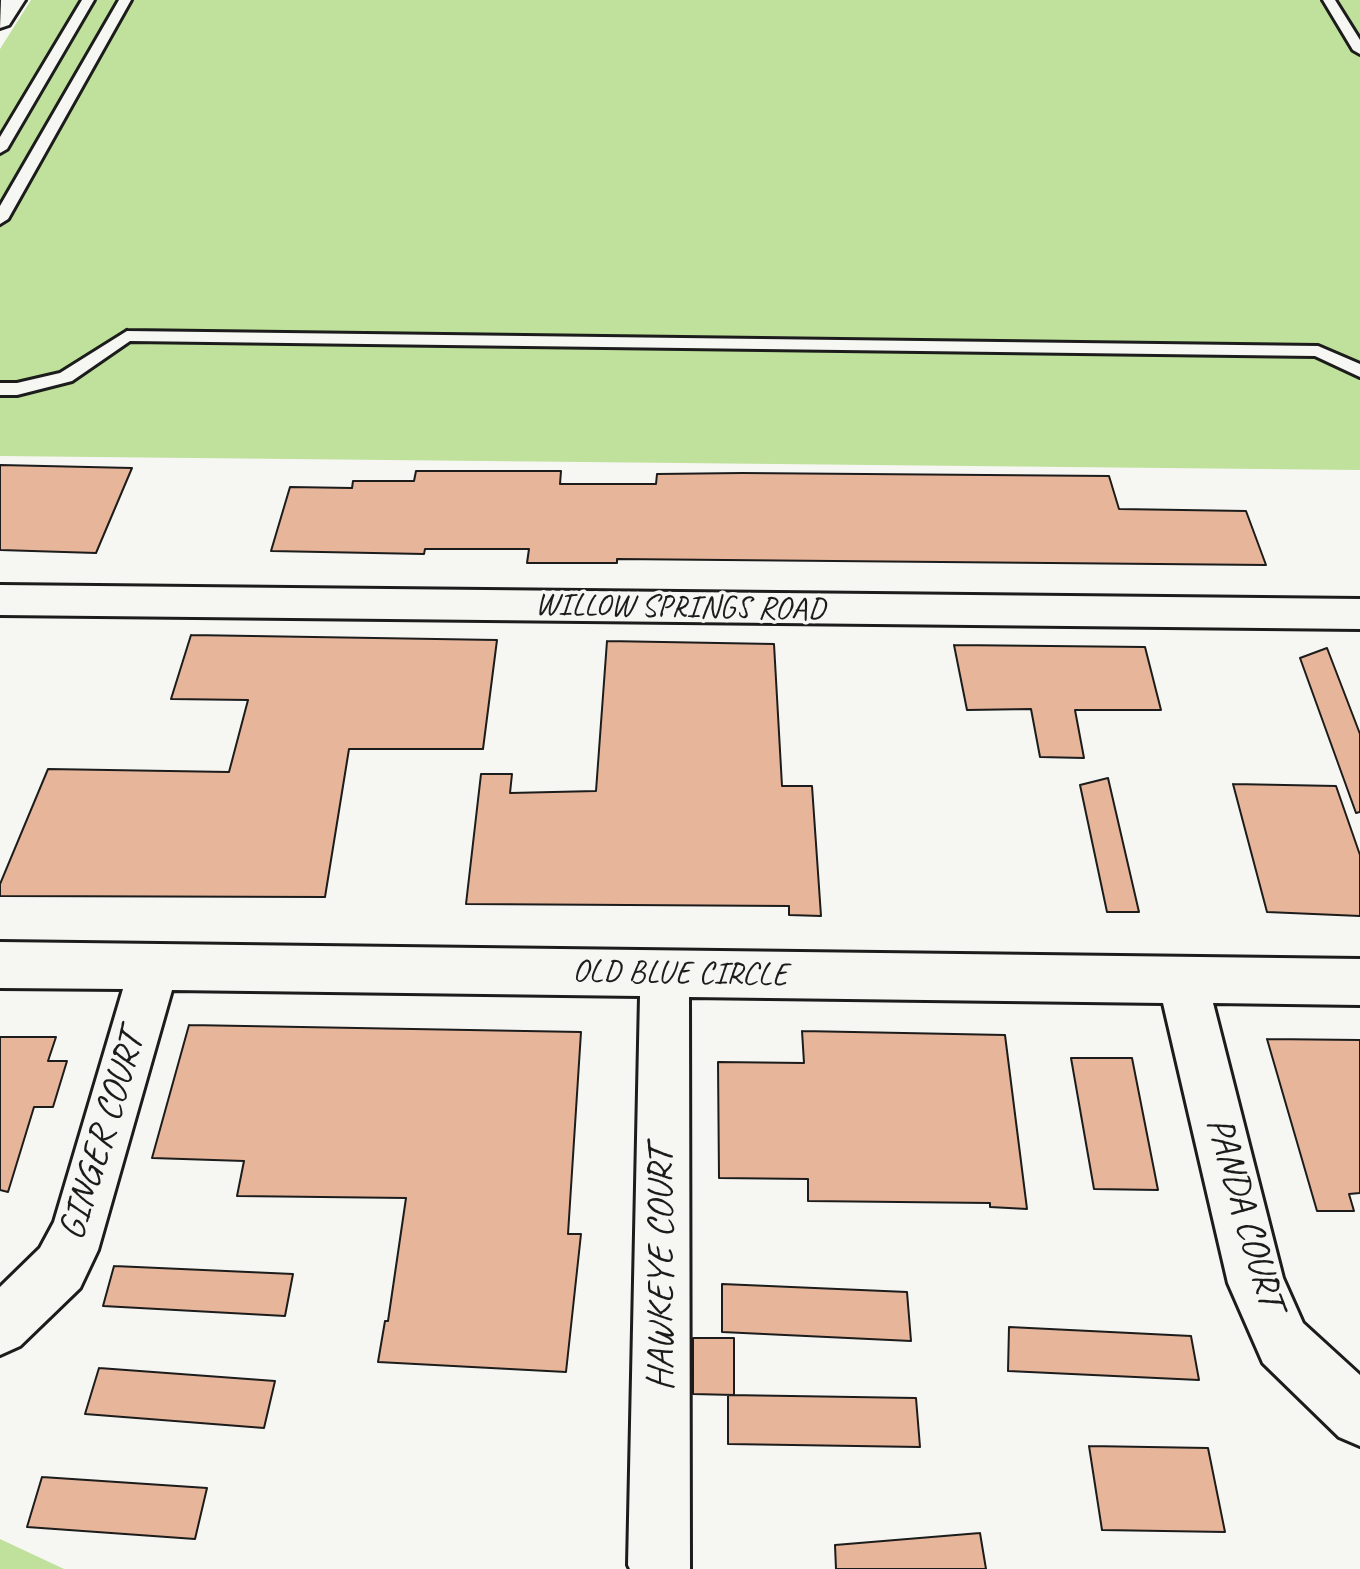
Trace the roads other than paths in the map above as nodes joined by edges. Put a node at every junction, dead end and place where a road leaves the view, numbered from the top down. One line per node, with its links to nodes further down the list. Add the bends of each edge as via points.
1 (13, 0): 5 (street)
2 (88, 0): 7 (lane)
3 (125, 0): 8 (lane)
4 (1329, 0): 6 (lane)
5 (0, 20)
6 (1360, 50)
7 (0, 149)
8 (0, 219)
9 (1360, 371): 10 (lane, via 1318,351 127,336 66,377)
10 (0, 389)
11 (0, 600): 12 (street, WILLOW SPRINGS ROAD)
12 (1360, 614)
13 (0, 965): 14 (street, OLD BLUE CIRCLE)
14 (153, 969): 15 (street, OLD BLUE CIRCLE); 18 (street, GINGER COURT, via 79,1231 60,1268)
15 (665, 974): 16 (street, OLD BLUE CIRCLE); 20 (street, HAWKEYE COURT)
16 (1182, 979): 17 (street, OLD BLUE CIRCLE); 19 (street, PANDA COURT, via 1256,1283 1283,1343)
17 (1360, 982)
18 (0, 1326)
19 (1360, 1416)
20 (660, 1565)

